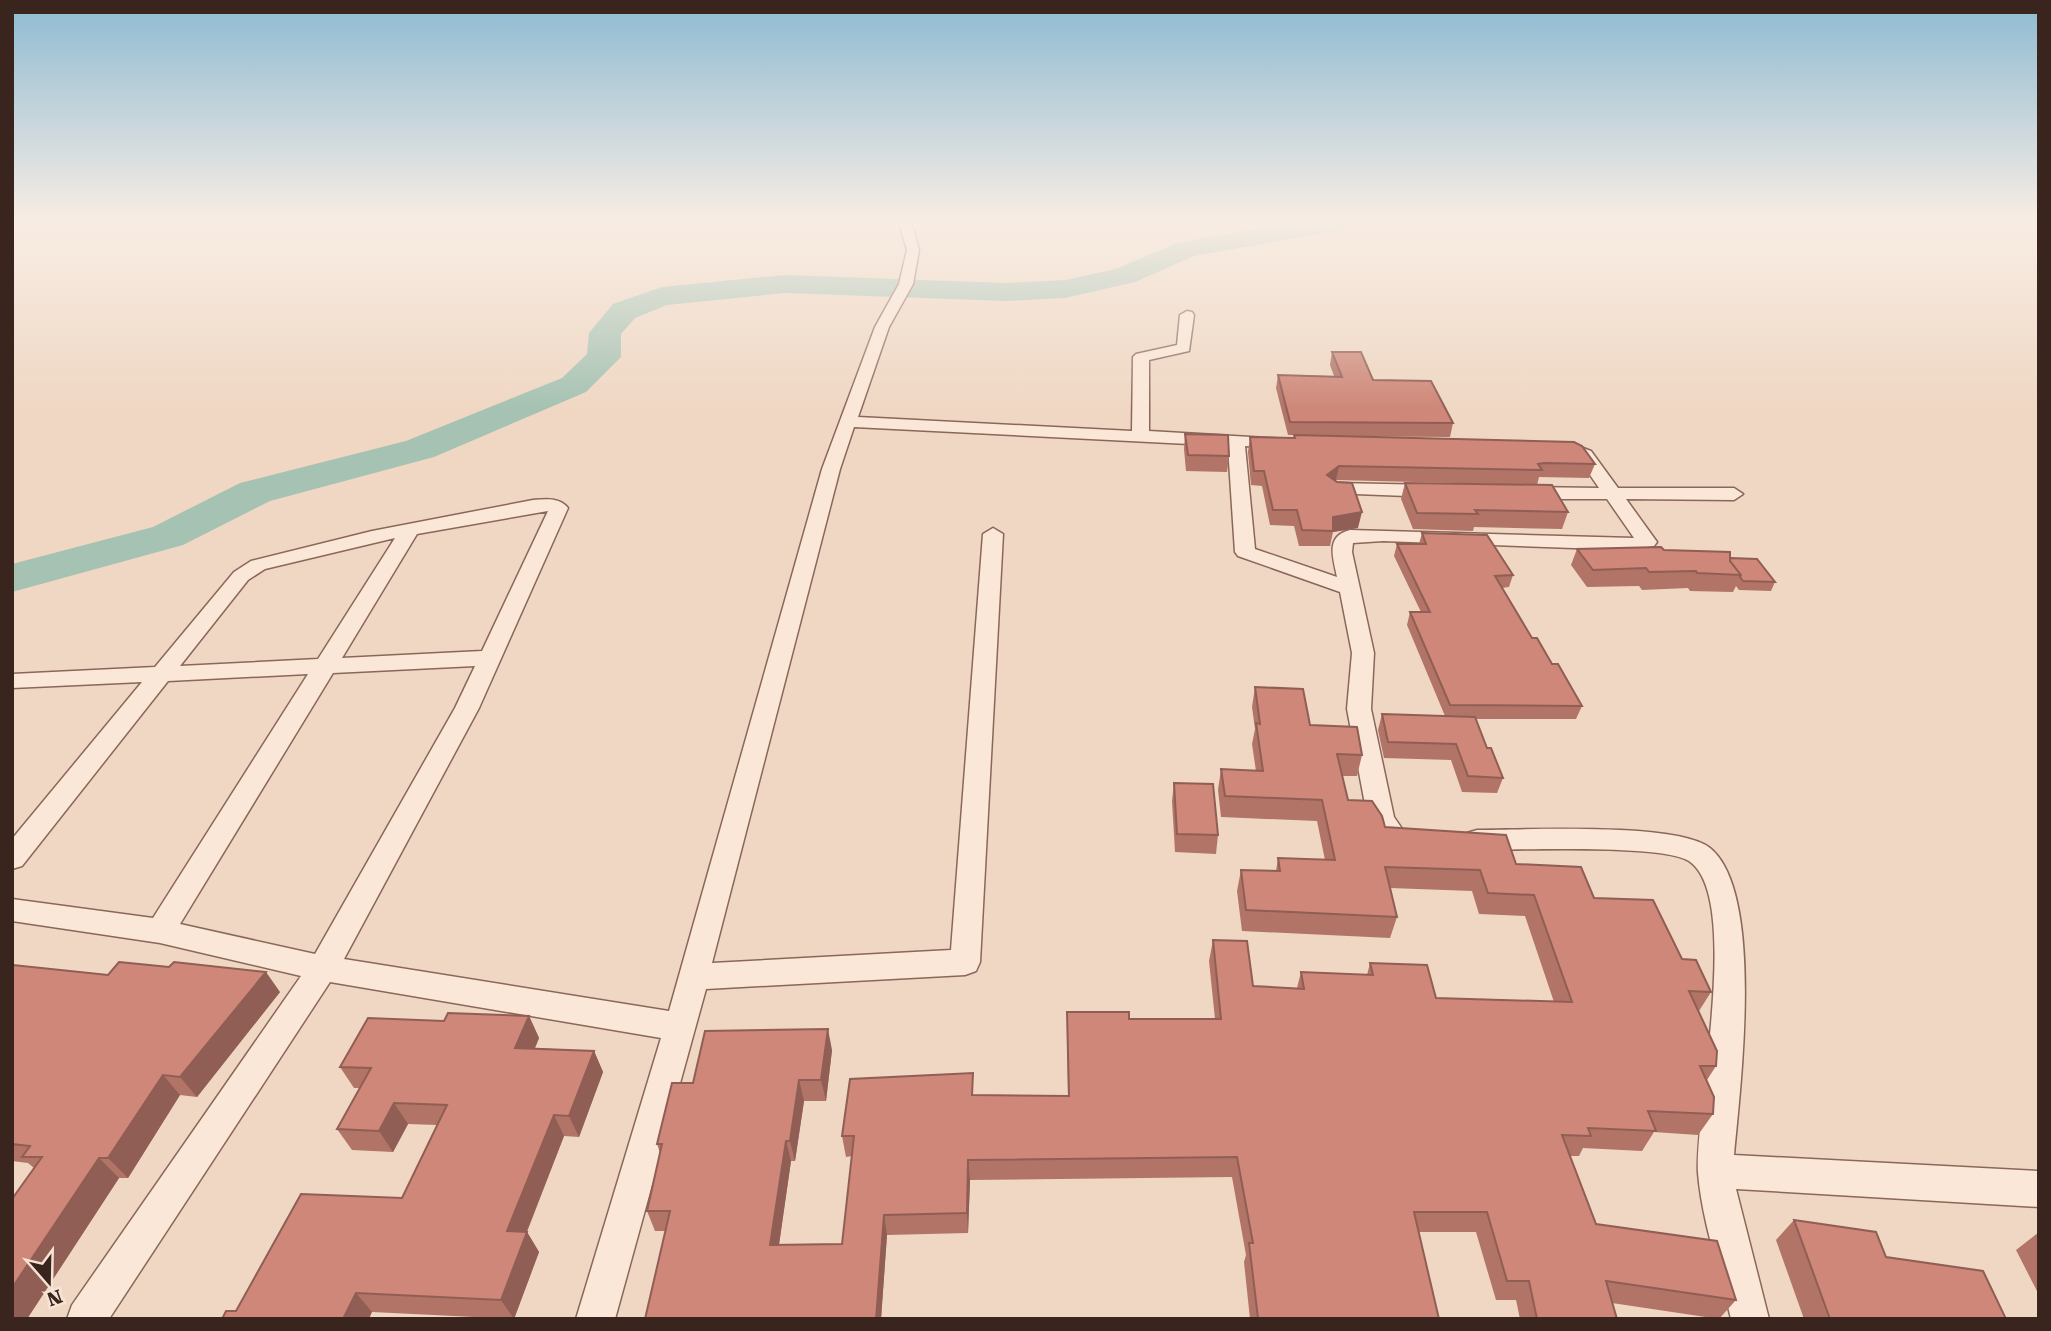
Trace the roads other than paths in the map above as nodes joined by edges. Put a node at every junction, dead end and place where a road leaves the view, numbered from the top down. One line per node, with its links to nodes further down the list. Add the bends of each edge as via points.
1 (904, 284): 3 (street, via 882,327)
2 (1187, 315): 4 (street, via 1184,348 1141,357)
3 (847, 422): 4 (street); 26 (street)
4 (1140, 436): 5 (street)
5 (1236, 441): 6 (street); 15 (street, via 1245,551)
6 (1298, 443)
7 (1551, 446): 12 (street, via 1586,455)
8 (1336, 489): 9 (street)
9 (1447, 491)
10 (1503, 493): 12 (street)
11 (1734, 494): 12 (street)
12 (1615, 495): 15 (street, via 1647,542 1350,536 1343,540 1342,552)
13 (410, 530): 16 (street, via 533,506 559,508); 17 (street); 18 (street, via 248,570)
14 (993, 534): 26 (street, via 965,962)
15 (1351, 589): 20 (street, via 1363,653 1359,709 1381,820 1393,836)
16 (490, 658): 17 (street); 25 (street)
17 (325, 666): 18 (street); 24 (street)
18 (161, 674): 19 (street); 22 (street)
19 (12, 681)
20 (1418, 839)
21 (1458, 840): 28 (street, via 1643,843 1698,854 1711,865 1721,887 1730,956)
22 (12, 859)
23 (12, 910): 24 (street)
24 (160, 931): 25 (street)
25 (323, 968): 27 (street); 30 (street)
26 (692, 977): 27 (street)
27 (680, 1027): 31 (street)
28 (1716, 1172): 29 (street); 32 (street)
29 (2039, 1189)
30 (86, 1319)
31 (595, 1319)
32 (1750, 1319)

